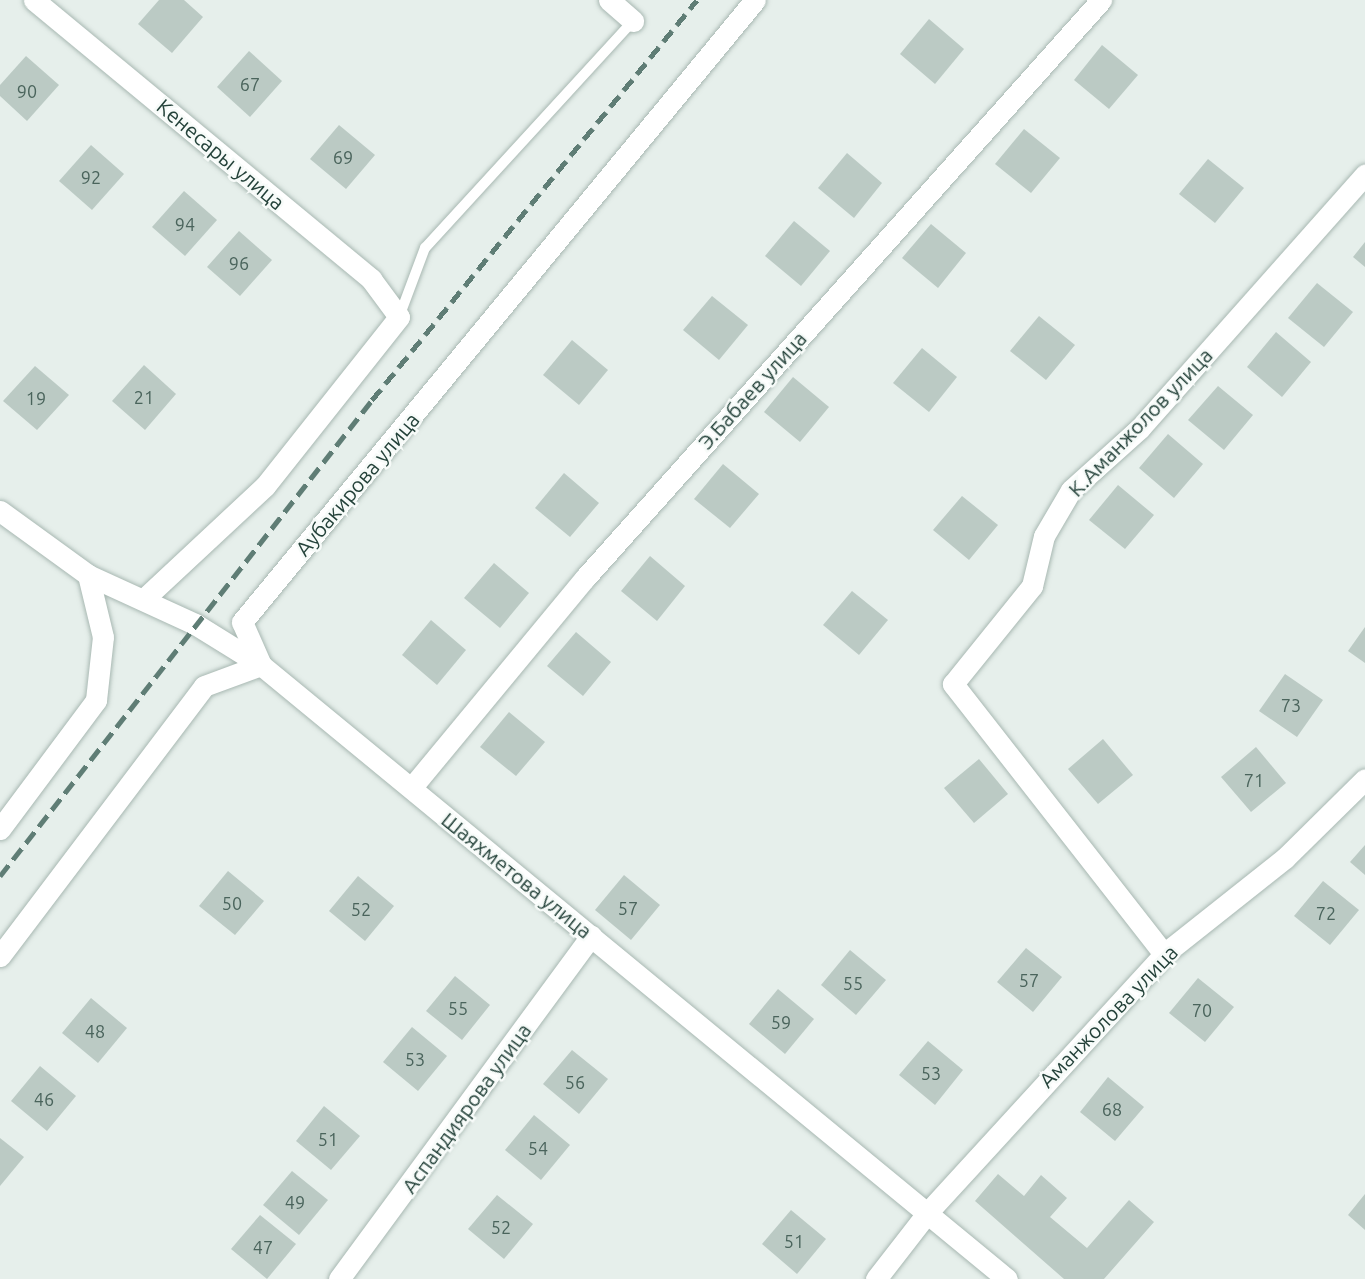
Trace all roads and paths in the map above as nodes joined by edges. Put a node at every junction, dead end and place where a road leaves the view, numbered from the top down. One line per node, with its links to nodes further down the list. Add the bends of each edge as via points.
1 (34, 0): 7 (street, Кенесары улица, via 372,279)
2 (609, 0): 5 (street)
3 (755, 0): 11 (street, Аубакирова улица, via 242,622)
4 (1101, 0): 13 (street, Э.Бабаев улица, via 585,578)
5 (634, 21): 7 (lane, via 425,248)
6 (1365, 175): 16 (street, К.Аманжолов улица, via 1140,428 1071,490 1044,536 1032,586 953,684)
7 (398, 317): 10 (street, via 265,486)
8 (0, 511): 9 (street, Шаяхметова улица)
9 (88, 575): 10 (street, Шаяхметова улица); 14 (street, via 103,637 96,699)
10 (145, 598): 11 (street, Шаяхметова улица)
11 (261, 665): 13 (street, Шаяхметова улица); 17 (street, via 204,686)
12 (1365, 779): 16 (street, Аманжолова улица, via 1285,858)
13 (412, 787): 15 (street, Шаяхметова улица)
14 (0, 829)
15 (591, 936): 18 (street, Шаяхметова улица); 19 (street, Аспандиярова улица)
16 (1164, 954): 18 (street, Аманжолова улица)
17 (0, 956)
18 (928, 1212): 20 (street, Аманжолова улица); 21 (street, Шаяхметова улица)
19 (339, 1279)
20 (876, 1279)
21 (1007, 1279)

